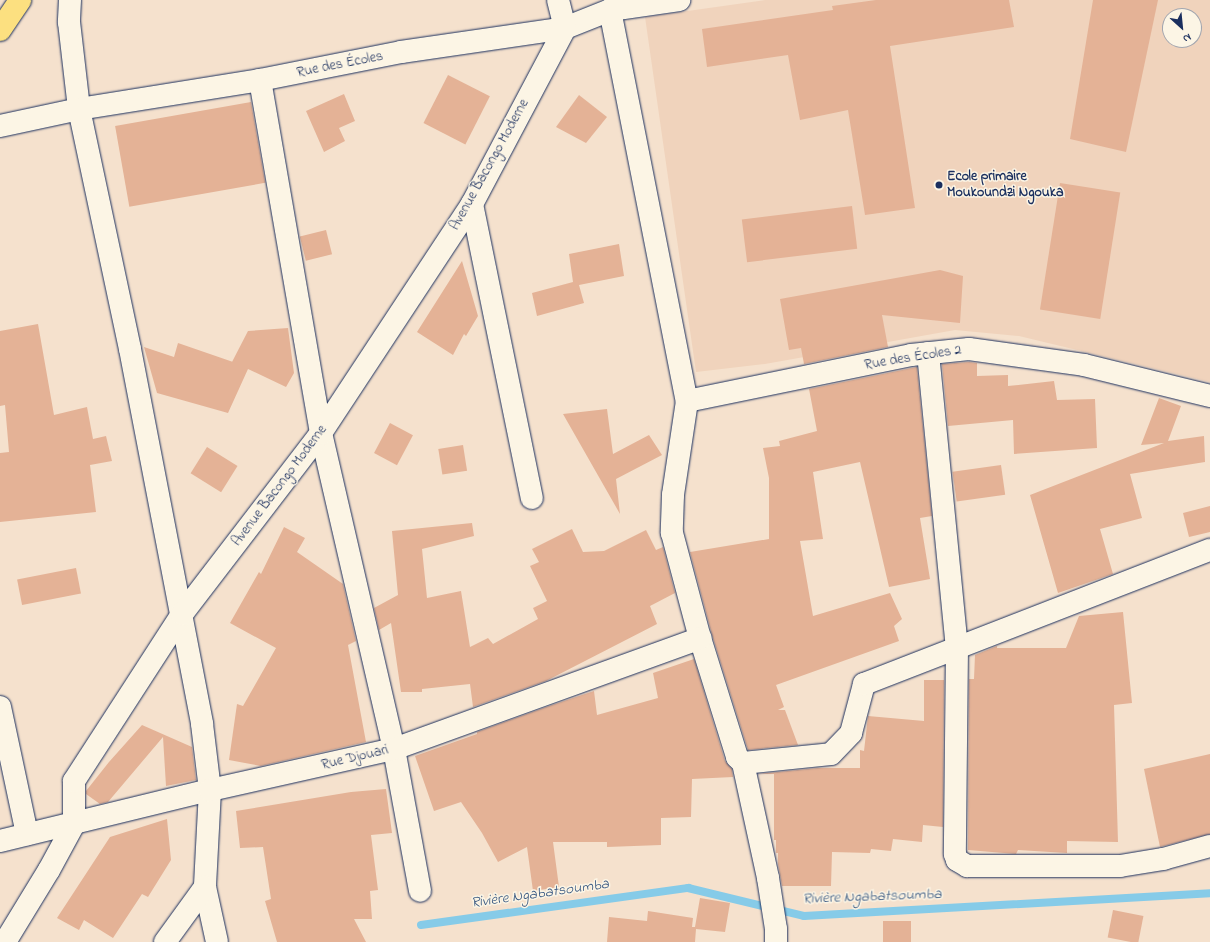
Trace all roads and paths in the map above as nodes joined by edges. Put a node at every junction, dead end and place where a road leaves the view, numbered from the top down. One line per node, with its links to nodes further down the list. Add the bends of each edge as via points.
1 (20, 0): 7 (main road)
2 (70, 0): 9 (street, via 69,22)
3 (558, 0): 6 (street)
4 (679, 0): 5 (street, Rue des Écoles)
5 (610, 10): 6 (street, Rue des Écoles); 14 (street)
6 (565, 28): 8 (street, Rue des Écoles, via 401,52); 11 (street, Avenue Bacongo Moderne)
7 (0, 30)
8 (260, 80): 9 (street, Rue des Écoles); 15 (street)
9 (79, 109): 10 (street, Rue des Écoles); 18 (street)
10 (0, 126)
11 (472, 204): 15 (street, Avenue Bacongo Moderne); 16 (street)
12 (928, 353): 13 (street, Rue des Écoles 2, via 969,349 1084,365); 14 (street, Rue des Écoles 2); 20 (street)
13 (1210, 396)
14 (687, 401): 19 (street, via 673,495 672,533)
15 (321, 433): 18 (street, Avenue Bacongo Moderne); 22 (street)
16 (532, 498)
17 (1210, 550): 20 (street)
18 (182, 614): 24 (street, via 202,724); 25 (street, Avenue Bacongo Moderne, via 74,780)
19 (700, 638): 22 (street, Rue Djouari); 23 (street, via 737,757)
20 (957, 647): 23 (street, via 864,684 851,733 831,754); 28 (street, via 955,854 960,863 967,866 1120,866 1163,859)
21 (0, 707): 26 (street)
22 (394, 749): 24 (street, Rue Djouari); 30 (street)
23 (743, 763): 31 (street, via 768,878)
24 (210, 790): 25 (street, Rue Djouari); 29 (street)
25 (74, 824): 26 (street, Rue Djouari); 32 (street, Avenue Bacongo Moderne)
26 (28, 834): 27 (street, Rue Djouari)
27 (0, 841)
28 (1210, 846)
29 (205, 887): 33 (street); 34 (street)
30 (420, 891)
31 (776, 936)
32 (5, 942)
33 (165, 942)
34 (217, 942)

